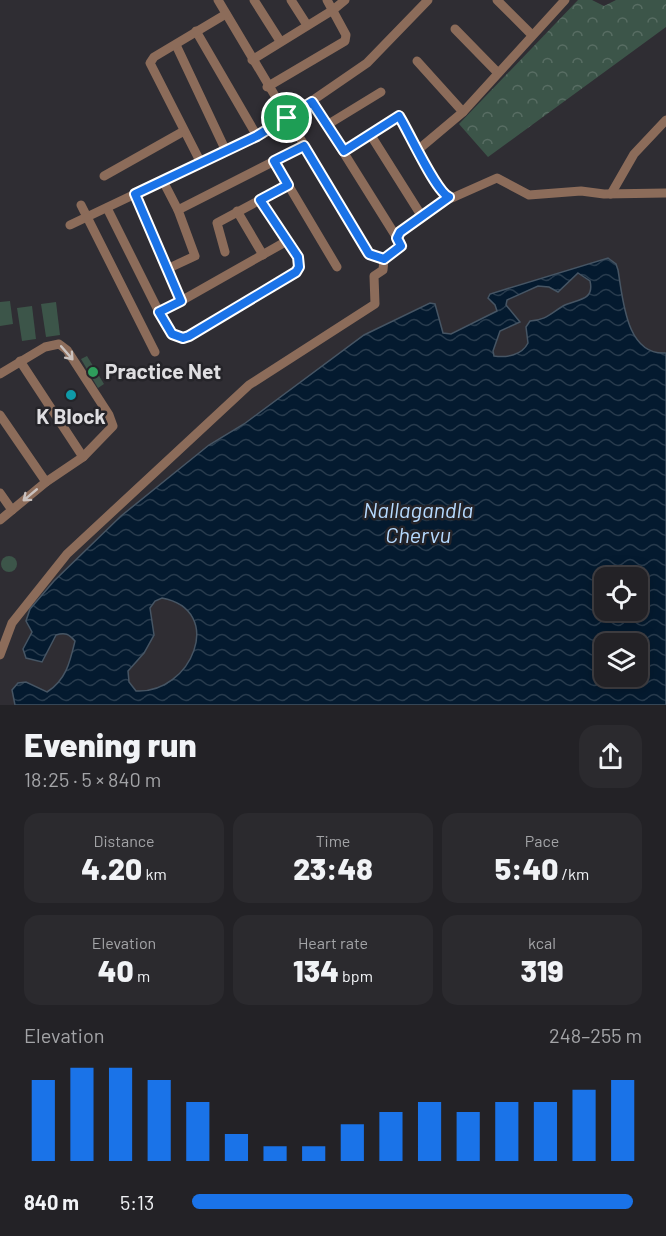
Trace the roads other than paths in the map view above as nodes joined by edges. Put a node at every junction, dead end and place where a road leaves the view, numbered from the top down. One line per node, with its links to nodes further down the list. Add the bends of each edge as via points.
1 (218, 0): 10 (street)
2 (254, 0): 15 (street)
3 (291, 0): 11 (street)
4 (327, 0): 9 (street)
5 (345, 0): 9 (street)
6 (428, 0): 22 (street, via 367,63)
7 (497, 0): 14 (street)
8 (565, 0): 14 (street)
9 (333, 10): 11 (street); 20 (street, via 346,35 345,41)
10 (226, 14): 13 (street); 17 (street)
11 (307, 25): 15 (street)
12 (455, 29): 19 (street)
13 (196, 30): 16 (street); 31 (street)
14 (531, 34): 19 (street)
15 (280, 41): 17 (street)
16 (176, 45): 29 (street, via 150,60 150,66); 34 (street)
17 (252, 60): 20 (street)
18 (417, 61): 24 (street)
19 (498, 74): 24 (street)
20 (267, 87): 26 (street)
21 (381, 92): 28 (street)
22 (312, 102): 26 (street); 28 (street)
23 (391, 106): 25 (street)
24 (463, 112): 33 (street)
25 (399, 116): 30 (street); 33 (street)
26 (287, 118): 31 (street); 32 (street)
27 (666, 120): 43 (street, via 634,154)
28 (327, 125): 35 (street)
29 (184, 131): 37 (street); 38 (street)
30 (370, 134): 35 (street); 50 (street)
31 (257, 136): 34 (street)
32 (304, 146): 36 (street); 57 (street, via 369,254)
33 (419, 148): 44 (street, via 421,159 442,193)
34 (226, 151): 37 (street)
35 (344, 151): 53 (street)
36 (274, 161): 40 (street); 48 (street)
37 (201, 163): 39 (street)
38 (104, 176)
39 (163, 181): 42 (street); 48 (street)
40 (288, 185): 45 (street); 58 (street)
41 (666, 193): 43 (street)
42 (135, 194): 47 (street); 59 (street)
43 (611, 194): 44 (street, via 581,191 530,195 497,178)
44 (449, 197): 50 (street)
45 (260, 200): 49 (street); 54 (street)
46 (81, 205): 51 (street)
47 (106, 208): 51 (street); 61 (street)
48 (178, 210): 59 (street, via 195,256)
49 (237, 211): 55 (street, via 216,225); 56 (street)
50 (420, 215): 53 (street)
51 (87, 217): 52 (street); 62 (street)
52 (70, 225)
53 (397, 238): 57 (street, via 401,246)
54 (288, 241): 56 (street); 61 (street, via 300,262 296,272 189,336 172,334)
55 (225, 252)
56 (263, 255): 60 (street)
57 (384, 259): 71 (street, via 383,270 374,276 375,304 249,385 67,554 12,622)
58 (337, 267)
59 (167, 269): 60 (street)
60 (181, 301): 61 (street)
61 (159, 312)
62 (155, 352)
63 (20, 361): 64 (street); 66 (street); 66 (street, one-way to 66, via 59,344 67,350 109,415 113,426)
64 (0, 375)
65 (0, 415): 67 (street)
66 (82, 457): 67 (street)
67 (46, 482): 69 (street, one-way to 69)
68 (0, 493): 69 (street)
69 (12, 510): 70 (street)
70 (0, 520)
71 (0, 655)

